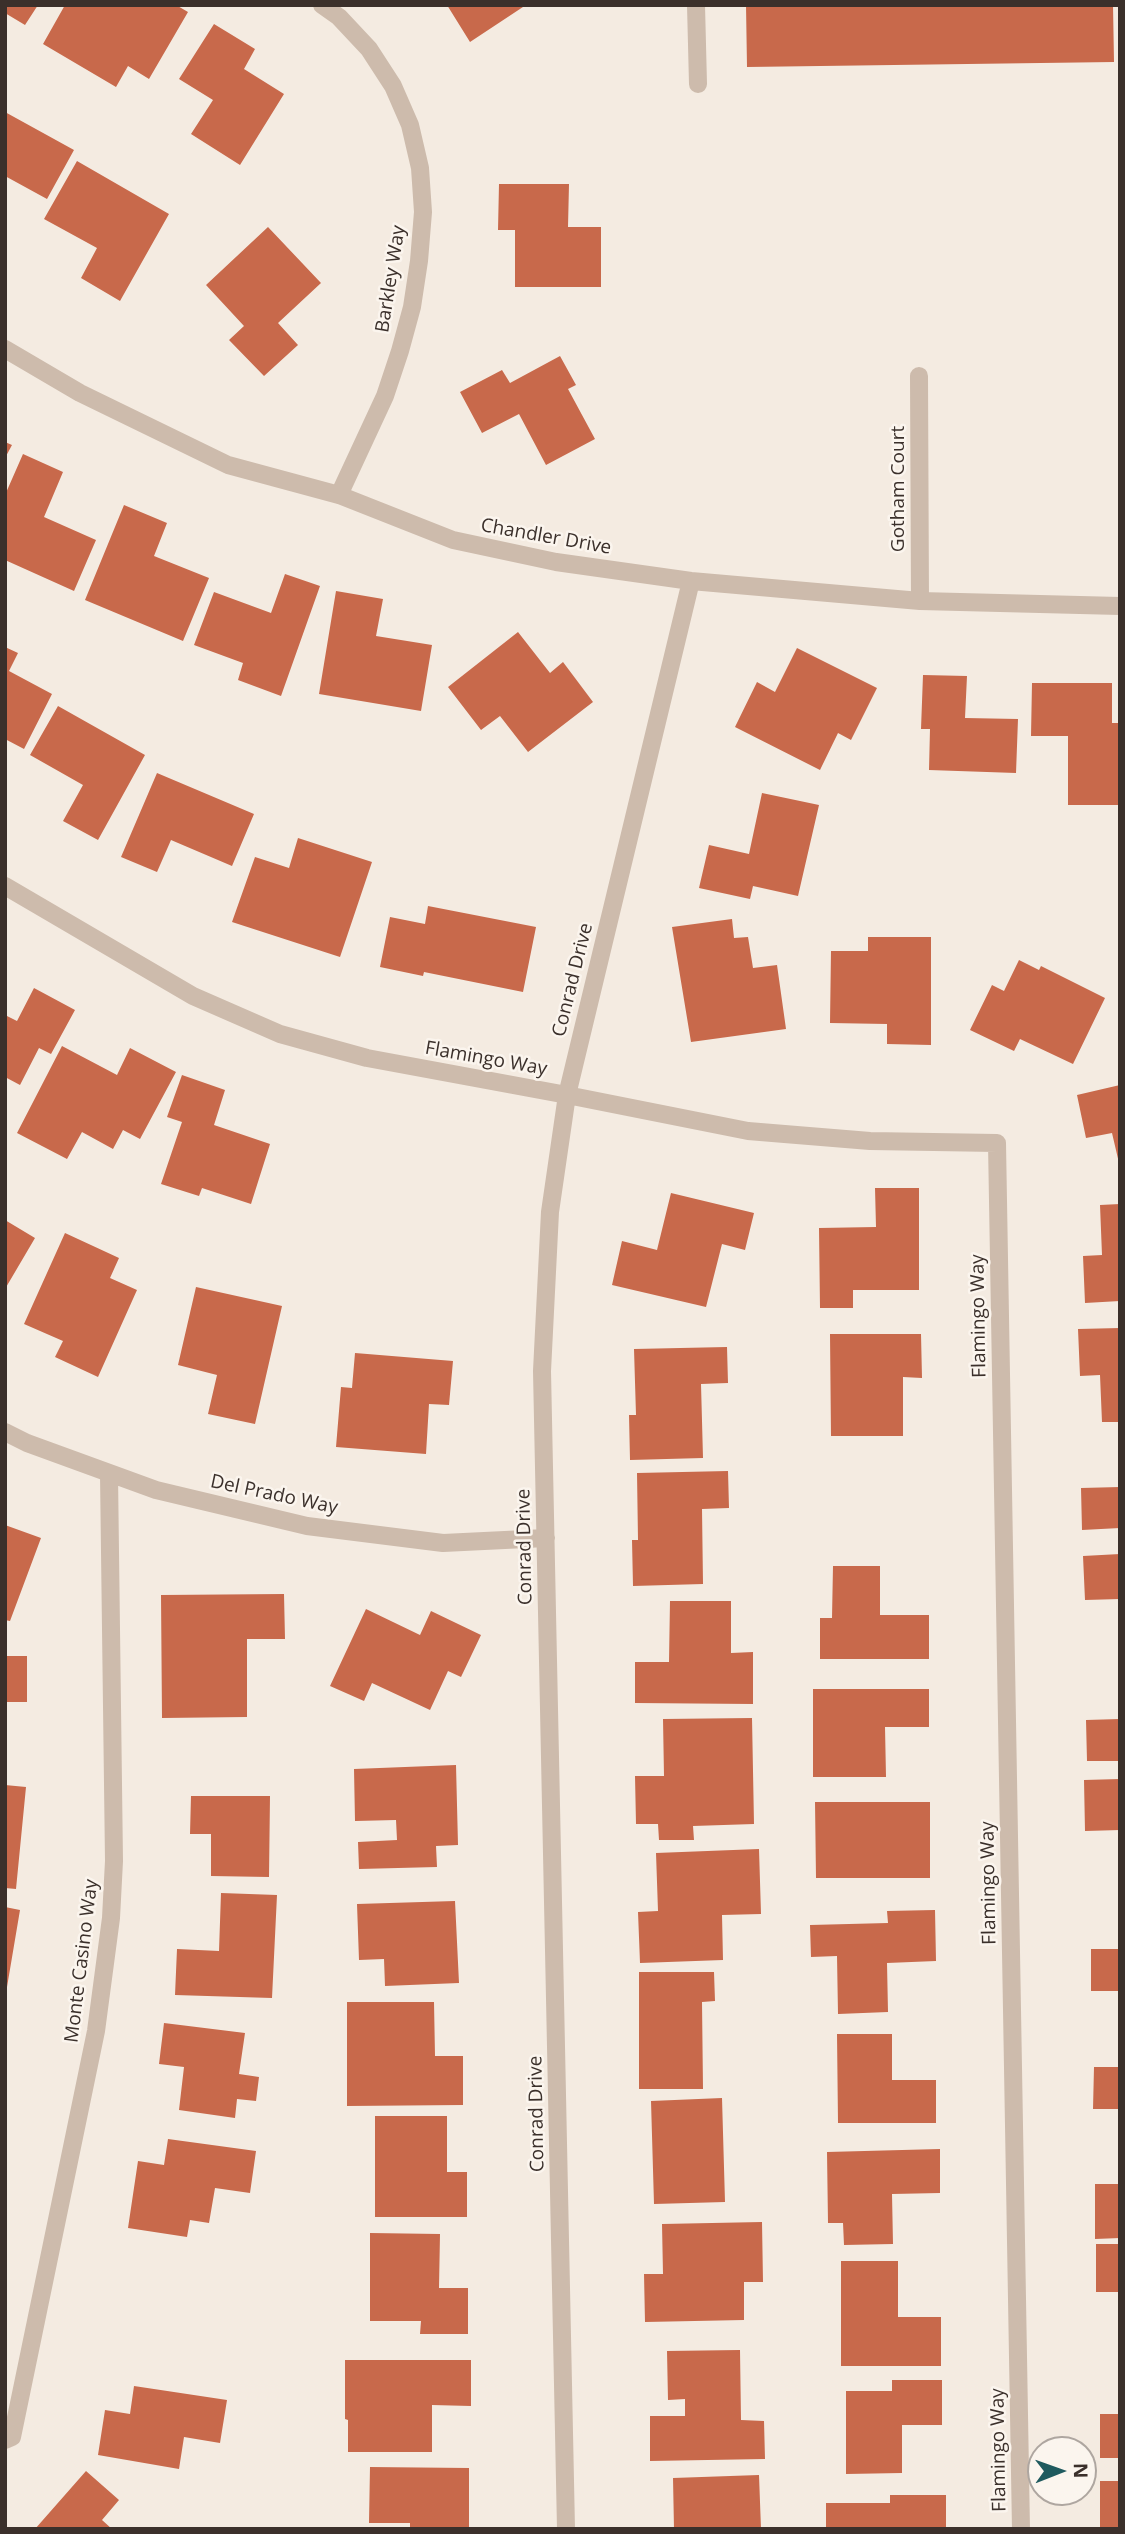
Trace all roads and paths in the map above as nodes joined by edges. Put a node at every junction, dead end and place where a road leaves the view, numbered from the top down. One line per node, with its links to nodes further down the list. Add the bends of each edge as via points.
1 (322, 5): 6 (street, Barkley Way, via 369,50 393,86 410,125 420,168 423,212 412,307 400,351 385,396)
2 (696, 5): 3 (street)
3 (698, 84)
4 (5, 349): 6 (street, Chandler Drive, via 80,393 228,465)
5 (919, 376): 8 (street, Gotham Court)
6 (339, 495): 7 (street, Chandler Drive, via 453,540 556,562)
7 (691, 581): 8 (street, Chandler Drive); 11 (street, Conrad Drive)
8 (920, 601): 9 (street, Chandler Drive)
9 (1120, 606)
10 (5, 886): 11 (street, Flamingo Way, via 193,996 280,1034 367,1058)
11 (567, 1094): 14 (street, Conrad Drive, via 550,1212 543,1358); 17 (street, Flamingo Way, via 748,1131 870,1141 998,1143)
12 (5, 1432): 13 (street, Del Prado Way)
13 (109, 1474): 14 (street, Del Prado Way, via 307,1526 443,1543); 15 (street, Monte Casino Way, via 111,1919 96,2031 12,2437)
14 (546, 1538): 16 (street, Conrad Drive)
15 (5, 2440)
16 (566, 2529)
17 (1021, 2529)

